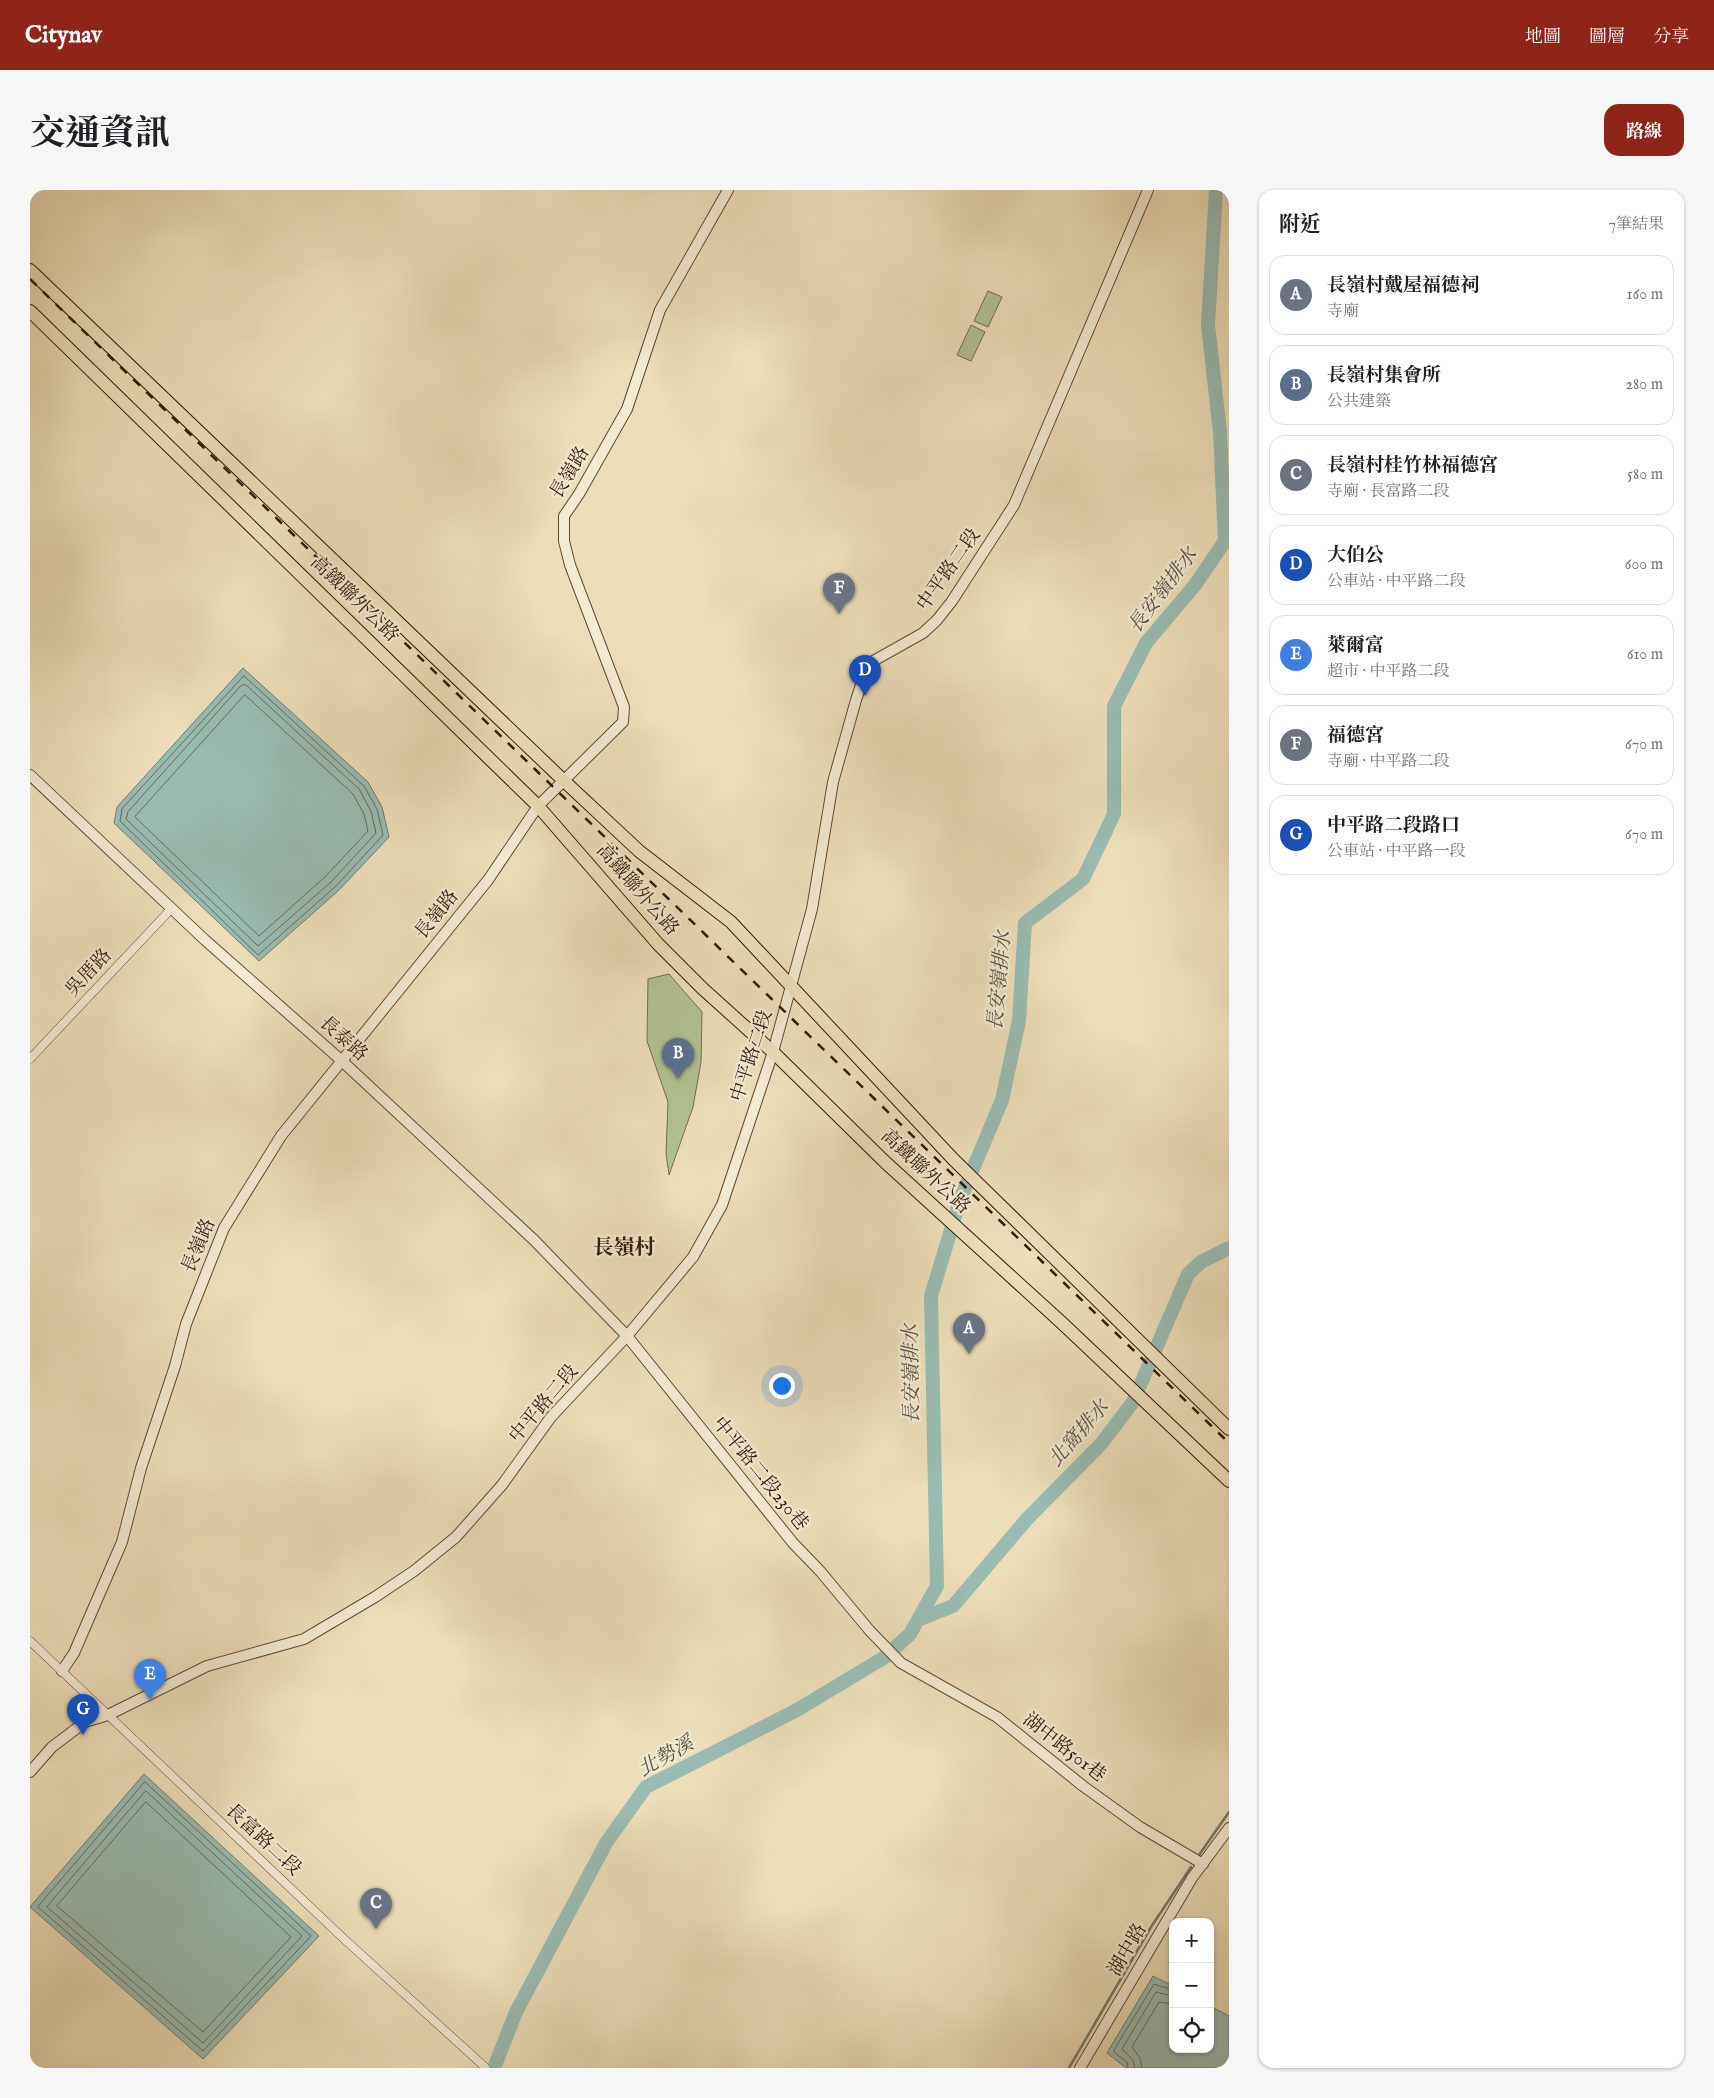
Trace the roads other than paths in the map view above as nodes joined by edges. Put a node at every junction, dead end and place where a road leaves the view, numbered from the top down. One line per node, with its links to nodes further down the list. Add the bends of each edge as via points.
1 (728, 190): 6 (street, 長嶺路, via 660,310 627,409 580,494 564,516 564,541 570,565 601,643 624,715 618,729)
2 (1148, 190): 9 (street, 中平路二段, via 1014,505 937,620 923,633 868,664 833,782 812,909)
3 (30, 270): 6 (main road, 高鐵聯外公路)
4 (30, 311): 7 (main road, 高鐵聯外公路)
5 (30, 775): 8 (street, 長泰路)
6 (562, 780): 7 (street, 長嶺路); 9 (main road, 高鐵聯外公路, via 639,851 731,922)
7 (538, 806): 10 (main road, 高鐵聯外公路, via 658,944); 12 (street, 長嶺路, via 488,880)
8 (171, 908): 11 (street, 吳厝路); 12 (street, 長泰路)
9 (792, 986): 10 (street, 中平路二段); 14 (main road, 高鐵聯外公路, via 953,1159)
10 (774, 1052): 13 (street, 中平路二段, via 722,1205 693,1257); 15 (main road, 高鐵聯外公路, via 931,1204)
11 (30, 1059)
12 (342, 1060): 13 (street, 長泰路, via 534,1240); 18 (street, 長嶺路, via 281,1136 224,1228 186,1324 141,1468 122,1542 74,1654)
13 (627, 1336): 17 (street, 中平路二段230巷, via 793,1543); 19 (street, 中平路二段, via 551,1417 502,1485 456,1537 414,1571 304,1639 207,1666)
14 (1229, 1429)
15 (1229, 1481)
16 (30, 1641): 18 (street, 長富路二段)
17 (901, 1663): 22 (street, 湖中路501巷, via 997,1717 1140,1827)
18 (62, 1671): 19 (street, 長富路二段)
19 (108, 1715): 20 (street, 中平路二段, via 85,1722); 23 (street, 長富路二段)
20 (30, 1772)
21 (1229, 1828): 22 (street, 湖中路)
22 (1203, 1864): 24 (street, 湖中路, via 1161,1927)
23 (486, 2068)
24 (1080, 2068)

